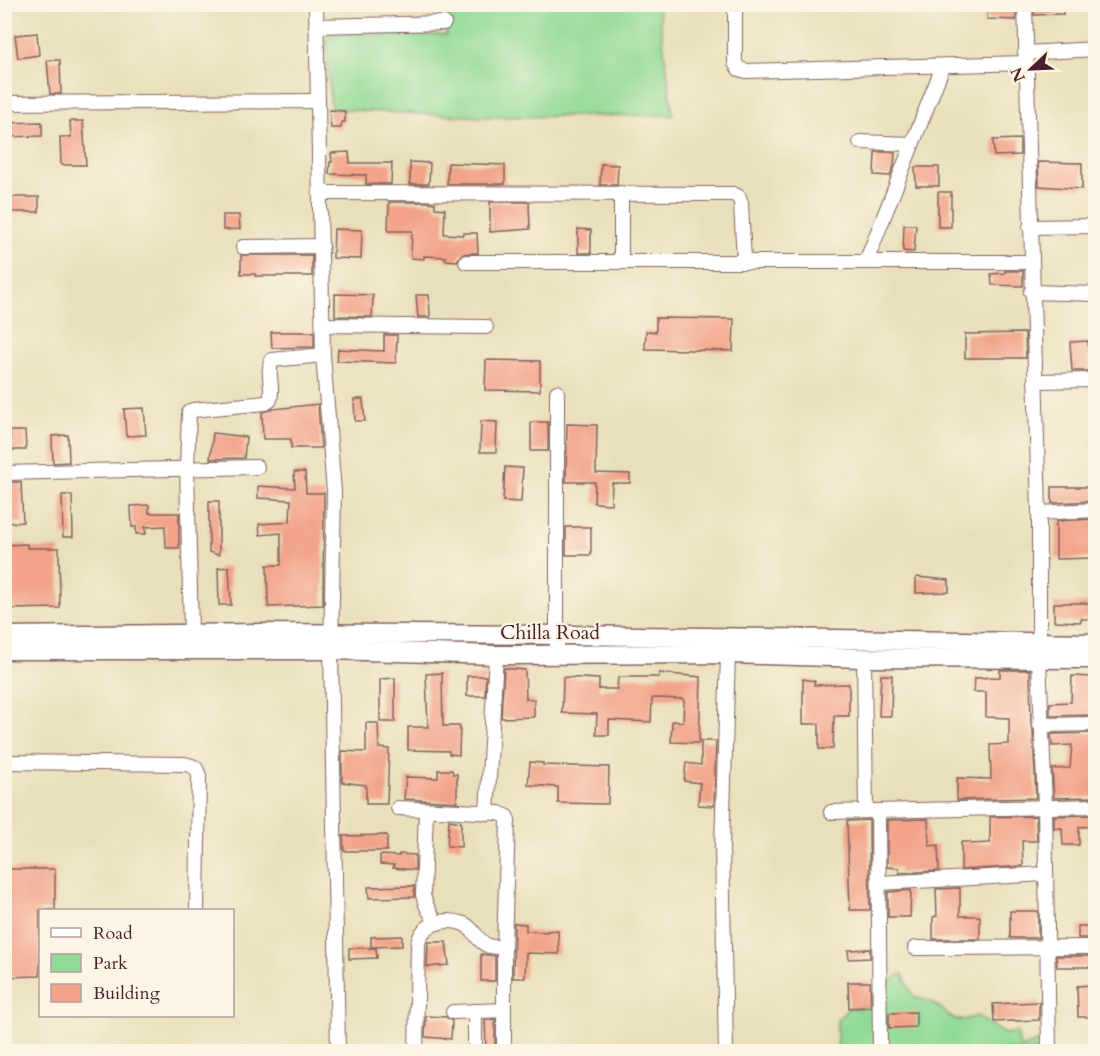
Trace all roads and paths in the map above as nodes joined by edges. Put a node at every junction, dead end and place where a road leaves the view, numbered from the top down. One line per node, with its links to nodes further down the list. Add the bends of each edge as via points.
1 (315, 4): 6 (street)
2 (735, 4): 10 (street, via 735,63 739,69)
3 (1024, 4): 9 (street)
4 (1094, 12): 7 (street)
5 (444, 23): 6 (street)
6 (316, 26): 11 (street)
7 (1095, 39)
8 (1095, 49): 9 (street)
9 (1025, 58): 10 (street); 18 (street)
10 (942, 66): 14 (street)
11 (318, 101): 12 (street); 15 (street)
12 (4, 103)
13 (860, 142): 14 (street)
14 (912, 144): 24 (street)
15 (321, 193): 16 (street); 19 (street)
16 (621, 193): 21 (street); 22 (street, via 739,197)
17 (1095, 226): 18 (street)
18 (1030, 227): 25 (street)
19 (322, 246): 20 (street); 28 (street)
20 (243, 248)
21 (621, 261): 22 (street); 23 (street)
22 (744, 261): 24 (street)
23 (466, 262)
24 (866, 262): 25 (street)
25 (1031, 262): 26 (street)
26 (1032, 292): 27 (street); 32 (street)
27 (1095, 294)
28 (323, 325): 29 (street); 30 (street)
29 (486, 327)
30 (324, 355): 35 (street, via 272,360 272,395 266,403 189,412); 42 (street, via 334,492)
31 (1095, 380): 32 (street)
32 (1035, 381): 38 (street)
33 (557, 392): 40 (street)
34 (257, 467): 35 (street)
35 (187, 468): 36 (street); 39 (street)
36 (4, 473)
37 (1095, 510): 38 (street)
38 (1039, 513): 45 (street)
39 (191, 633): 41 (main road, Chilla Road); 42 (main road, Chilla Road)
40 (557, 635): 42 (main road, Chilla Road); 45 (main road, Chilla Road, via 765,637); 46 (street)
41 (4, 636)
42 (332, 642): 44 (main road, Chilla Road); 48 (main road, Chilla Road); 72 (street)
43 (1095, 643): 45 (main road)
44 (4, 650)
45 (1039, 651): 49 (main road, Chilla Road); 50 (main road, Chilla Road); 52 (street)
46 (558, 654): 47 (main road, Chilla Road); 48 (main road, Chilla Road)
47 (728, 654): 49 (main road, Chilla Road); 76 (street, via 722,846)
48 (496, 655): 60 (street)
49 (864, 658): 58 (street)
50 (1095, 659)
51 (1095, 724): 52 (street)
52 (1040, 725): 55 (street)
53 (4, 762): 63 (street, via 194,766 199,776)
54 (1095, 806): 55 (street)
55 (1045, 807): 58 (street); 61 (street)
56 (398, 808): 57 (street)
57 (426, 810): 60 (street); 64 (street, via 423,895)
58 (872, 811): 59 (street); 62 (street)
59 (831, 812)
60 (487, 813): 67 (street, via 503,814 508,820)
61 (1046, 874): 62 (street); 65 (street)
62 (879, 883): 77 (street)
63 (197, 909)
64 (436, 922): 67 (street, via 461,923 488,946); 73 (street, via 419,935)
65 (1047, 946): 66 (street); 68 (street); 78 (street)
66 (1095, 947)
67 (504, 948): 69 (street)
68 (915, 948)
69 (504, 1010): 70 (street); 75 (street)
70 (475, 1011): 71 (street); 74 (street)
71 (453, 1012)
72 (338, 1052)
73 (417, 1052)
74 (475, 1052)
75 (504, 1052)
76 (726, 1052)
77 (880, 1052)
78 (1049, 1052)

